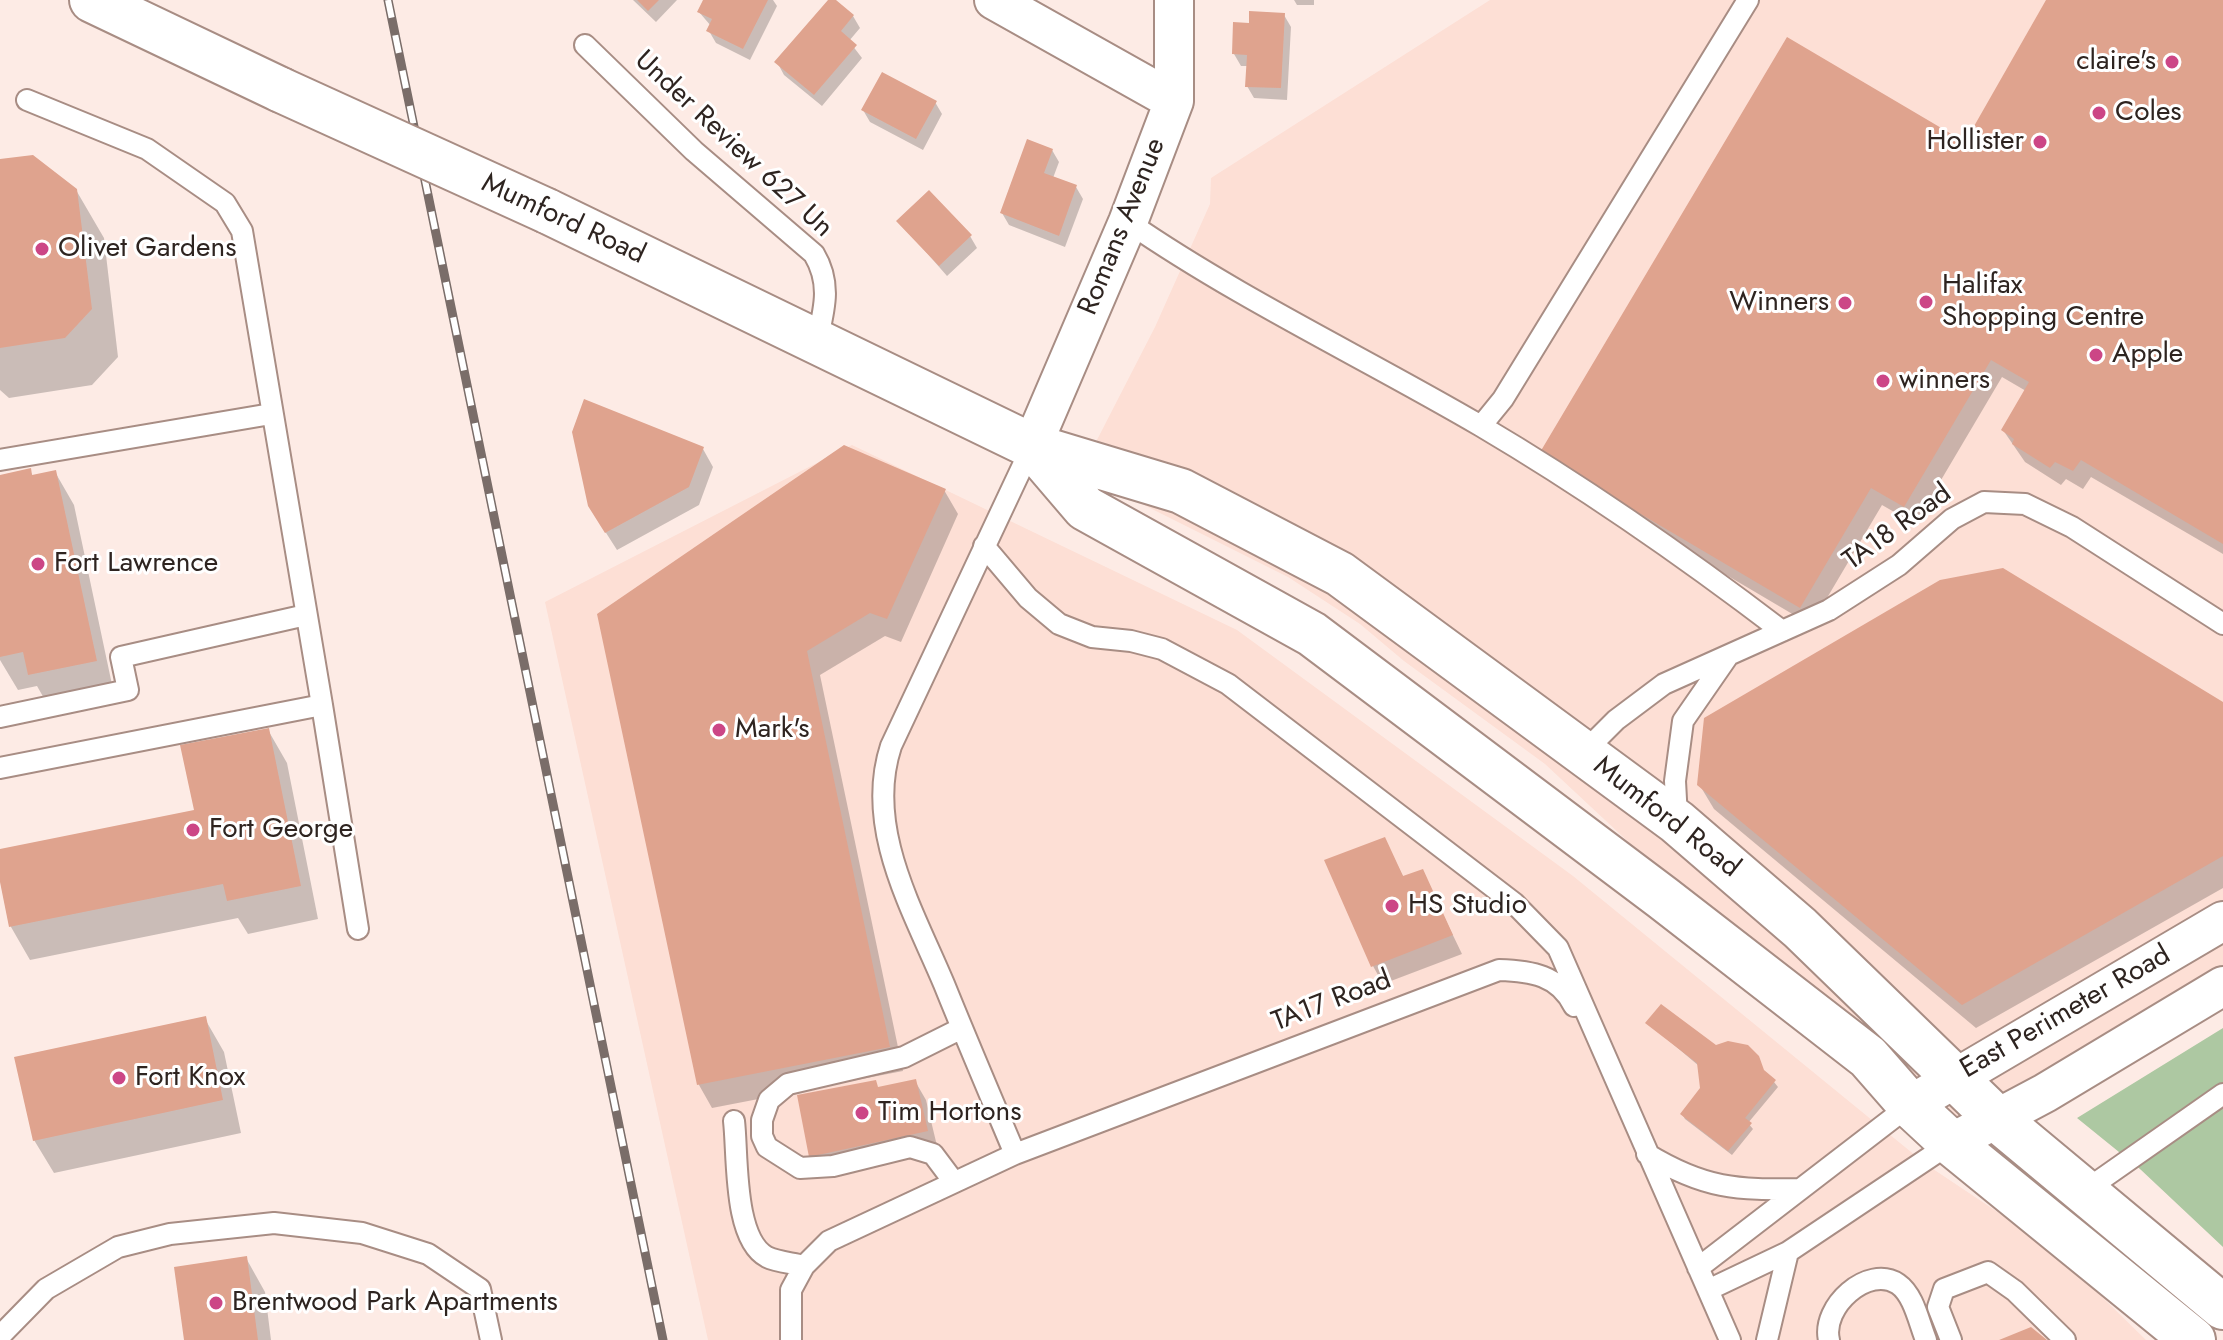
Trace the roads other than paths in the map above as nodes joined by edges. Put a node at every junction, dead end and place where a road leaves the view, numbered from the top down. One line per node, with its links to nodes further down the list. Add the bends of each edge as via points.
1 (92, 0): 9 (street, Mumford Road, bridge)
2 (994, 0): 7 (street)
3 (1174, 0): 7 (street, Romans Avenue)
4 (1748, 0): 11 (lane, via 1503,399)
5 (585, 45): 9 (lane, Under Review 627 Un, via 694,151 814,254 827,292)
6 (27, 100): 10 (lane, via 147,149 225,203 242,231)
7 (1174, 101): 8 (street, Romans Avenue)
8 (1128, 222): 11 (lane, via 1194,267); 12 (street, Romans Avenue)
9 (817, 341): 12 (street, Mumford Road)
10 (271, 414): 13 (lane); 15 (lane)
11 (1481, 426): 17 (lane, via 1663,541)
12 (1032, 446): 14 (lane); 21 (street, Mumford Road, via 1181,491 1340,574); 31 (street, Mumford Road, via 1085,508 1324,643 1868,1057)
13 (0, 460)
14 (984, 546): 27 (lane, via 891,746 882,784 893,862); 29 (lane, via 1028,598 1059,624 1092,637 1162,649 1228,684 1514,903 1558,948)
15 (306, 615): 19 (lane); 20 (lane, via 121,657 128,690)
16 (2223, 624): 17 (lane, TA18 Road, via 2072,527 2025,504 1984,502 1952,519 1899,565 1829,610)
17 (1782, 631): 18 (lane, TA18 Road)
18 (1729, 654): 21 (lane, TA18 Road, via 1664,684); 23 (lane, via 1683,721 1675,781)
19 (322, 705): 22 (lane); 25 (lane)
20 (0, 717)
21 (1583, 753): 23 (street, Mumford Road)
22 (0, 768)
23 (1677, 822): 28 (street, Mumford Road, via 1800,928)
24 (2223, 921): 28 (street, East Perimeter Road)
25 (358, 929)
26 (2223, 986): 32 (street, East Perimeter Road)
27 (962, 1028): 35 (lane); 37 (lane, via 904,1057 788,1084 769,1100 762,1120 767,1147 800,1168 833,1166 910,1147 933,1154)
28 (1955, 1077): 31 (street, East Perimeter Road); 32 (street, Mumford Road)
29 (1616, 1088): 35 (lane, TA17 Road, via 1567,991 1535,971 1499,970); 36 (lane)
30 (2223, 1094): 39 (lane)
31 (1910, 1105): 34 (street, Mumford Road); 38 (lane)
32 (1997, 1119): 34 (street, East Perimeter Road); 39 (street, Mumford Road)
33 (734, 1121): 41 (lane, via 740,1202 752,1242 766,1256)
34 (1951, 1143): 40 (lane); 54 (street, Mumford Road)
35 (1015, 1154): 37 (lane, TA17 Road)
36 (1647, 1154): 38 (lane, via 1683,1176 1735,1190); 42 (lane)
37 (954, 1182): 41 (lane, TA17 Road, via 829,1241)
38 (1801, 1189): 42 (lane)
39 (2083, 1192): 44 (street, Mumford Road)
40 (1788, 1252): 43 (lane); 49 (lane)
41 (804, 1266): 47 (lane, TA17 Road, via 791,1290)
42 (1698, 1268): 43 (lane)
43 (1708, 1290): 48 (lane)
44 (2223, 1307)
45 (0, 1336): 46 (lane, via 46,1289 118,1247 170,1234 274,1223 362,1233 428,1254 480,1289)
46 (491, 1340)
47 (791, 1340)
48 (1730, 1340)
49 (1767, 1340)
50 (1829, 1340): 51 (lane, via 1831,1312 1841,1296 1877,1279 1896,1282 1909,1296)
51 (1926, 1340)
52 (1951, 1340): 53 (lane, via 1938,1307 1944,1289 1988,1272)
53 (2065, 1340)
54 (2193, 1340)

